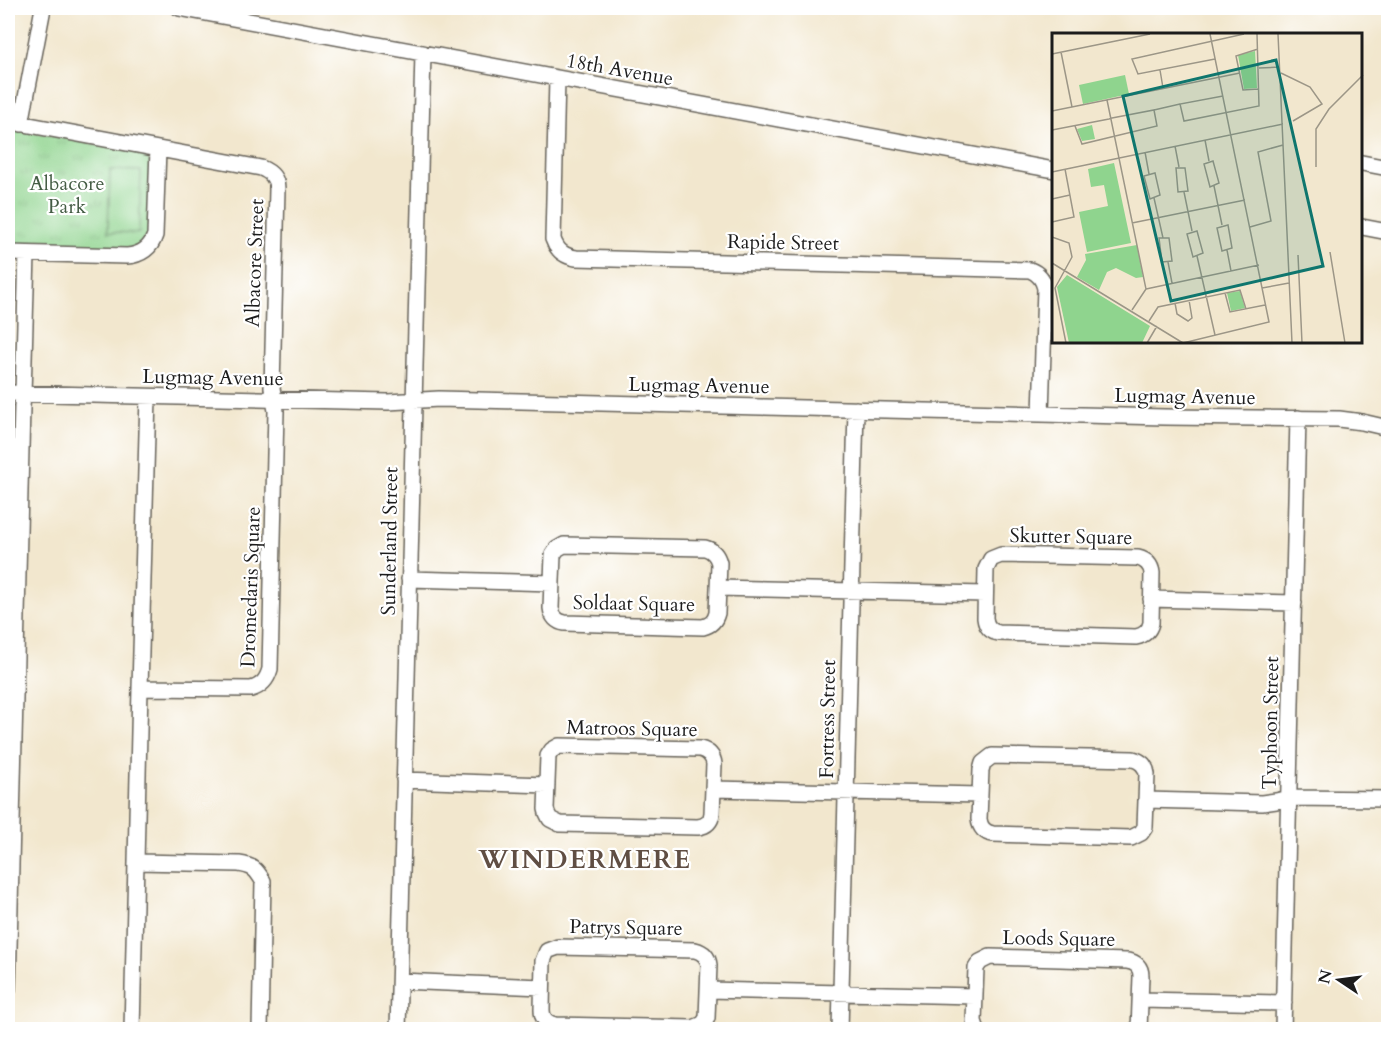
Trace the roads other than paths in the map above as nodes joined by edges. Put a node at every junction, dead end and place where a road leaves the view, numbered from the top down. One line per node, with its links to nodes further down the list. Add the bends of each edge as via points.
1 (43, 8): 5 (street)
2 (179, 8): 3 (street, 18th Avenue)
3 (423, 53): 4 (street, 18th Avenue); 18 (street, Sunderland Street)
4 (557, 79): 9 (street, 18th Avenue); 20 (street, Rapide Street, via 554,239 559,251 576,258 1030,270 1038,274 1045,288)
5 (14, 122): 6 (street, Albacore Street)
6 (158, 149): 13 (street, via 155,235 146,250 134,256); 17 (street, Albacore Street, via 261,168 275,180)
7 (1363, 163): 8 (street)
8 (1389, 168)
9 (1052, 170)
10 (1363, 227): 11 (street)
11 (1389, 232)
12 (8, 253): 13 (street)
13 (27, 254): 15 (street)
14 (8, 393): 15 (street, Lugmag Avenue)
15 (23, 394): 16 (street, Lugmag Avenue); 31 (street)
16 (148, 397): 17 (street, Lugmag Avenue); 30 (street)
17 (274, 400): 18 (street, Lugmag Avenue); 30 (street, Dromedaris Square, via 268,677 250,689)
18 (413, 401): 19 (street, Lugmag Avenue); 23 (street, Sunderland Street)
19 (856, 409): 20 (street, Lugmag Avenue); 26 (street, Fortress Street)
20 (1041, 414): 21 (street, Lugmag Avenue)
21 (1298, 418): 22 (street, Lugmag Avenue, via 1339,419); 29 (street, Typhoon Street)
22 (1389, 428)
23 (409, 579): 24 (street, Soldaat Square); 32 (street, Sunderland Street)
24 (552, 583): 25 (street, Soldaat Square, via 552,612 565,623 706,626 717,616); 25 (street, Soldaat Square, via 553,555 564,545 705,548 718,559)
25 (718, 588): 26 (street, Soldaat Square)
26 (851, 591): 27 (street); 35 (street, Fortress Street)
27 (985, 594): 28 (street, Skutter Square, via 985,622 999,633 1140,636 1150,626); 28 (street, Skutter Square, via 987,565 997,555 1138,558 1152,569)
28 (1151, 599): 29 (street)
29 (1294, 603): 37 (street, Typhoon Street)
30 (140, 688): 40 (street)
31 (10, 769): 43 (street)
32 (404, 780): 33 (street); 41 (street, Sunderland Street)
33 (547, 785): 34 (street, Matroos Square, via 547,813 557,823 686,827 701,827 710,820); 34 (street, Matroos Square, via 548,756 562,746 704,750 713,760)
34 (713, 789): 35 (street)
35 (846, 792): 36 (street); 45 (street, Fortress Street)
36 (980, 795): 39 (street, via 980,823 993,834 1134,837 1145,827); 39 (street, via 981,766 992,756 1133,759 1146,771)
37 (1289, 798): 38 (street); 39 (street, via 1262,803); 48 (street, Typhoon Street)
38 (1389, 799)
39 (1146, 800)
40 (136, 862): 49 (street); 50 (street, via 239,864 257,870 263,881)
41 (400, 981): 42 (street); 51 (street, Sunderland Street)
42 (542, 987): 44 (street, Patrys Square, via 542,1014 552,1024 693,1028 707,1018); 44 (street, Patrys Square, via 543,957 558,947 699,951 708,961)
43 (8, 989)
44 (708, 990): 45 (street)
45 (841, 993): 46 (street); 52 (street, Fortress Street)
46 (975, 996): 47 (street, Loods Square, via 978,964 986,958 1000,958 1131,962 1141,972); 53 (street, Loods Square)
47 (1141, 1000): 48 (street); 54 (street, Loods Square)
48 (1284, 1004): 55 (street, Typhoon Street)
49 (132, 1029)
50 (260, 1029)
51 (398, 1029)
52 (840, 1029)
53 (977, 1029)
54 (1139, 1029)
55 (1283, 1029)

